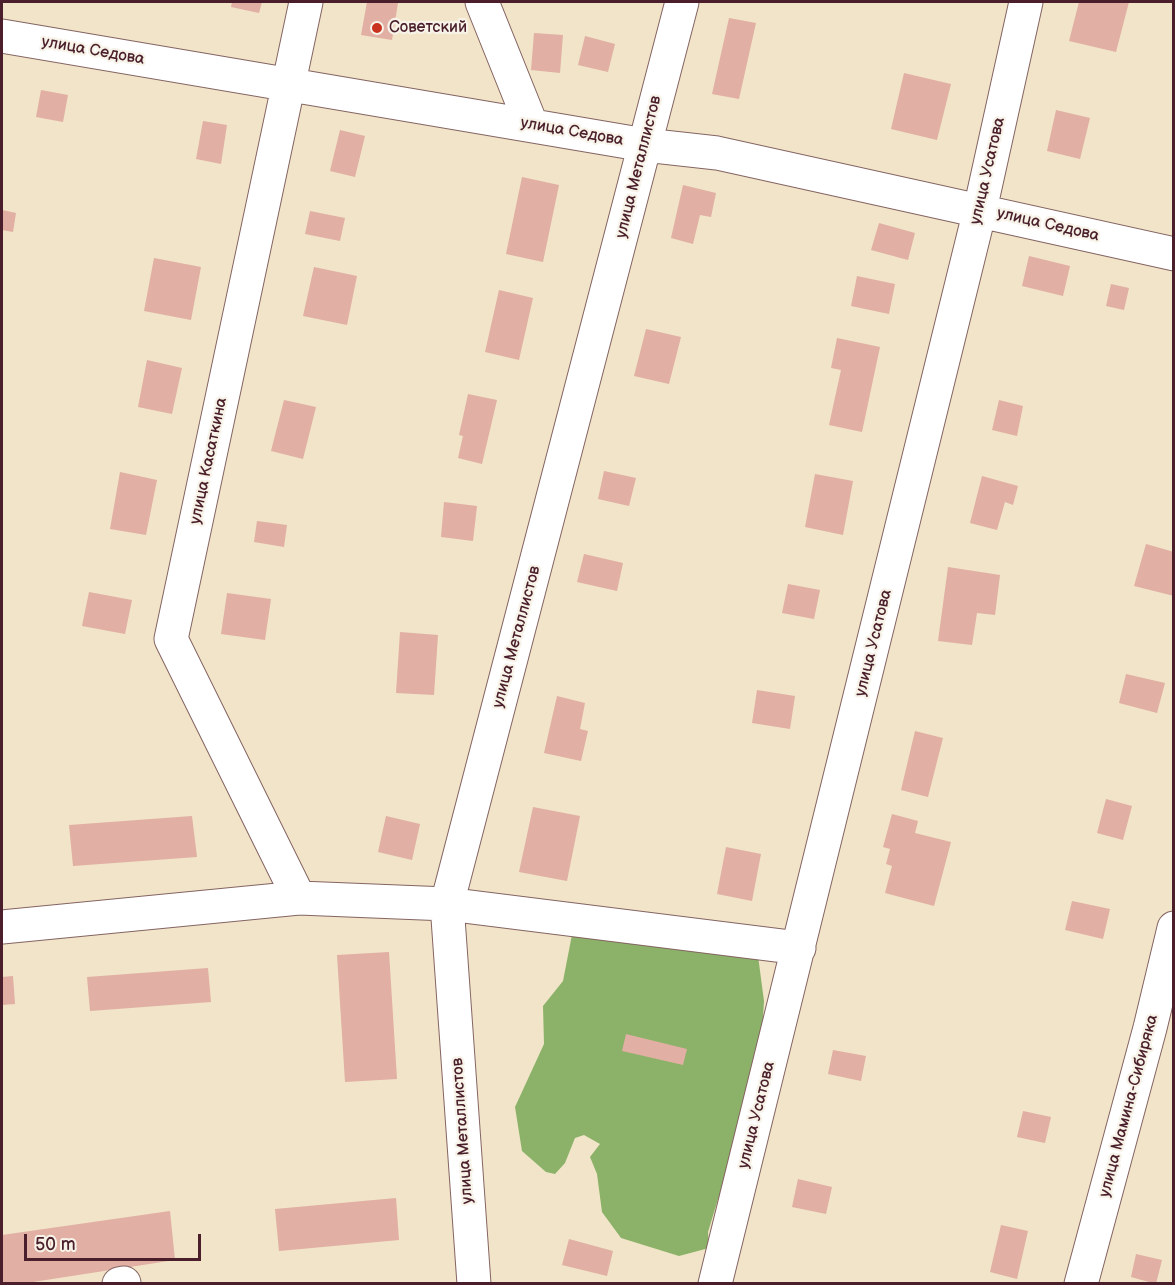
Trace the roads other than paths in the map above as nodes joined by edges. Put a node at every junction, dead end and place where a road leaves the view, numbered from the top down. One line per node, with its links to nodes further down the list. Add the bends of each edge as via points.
1 (306, 2): 6 (street, улица Касаткина)
2 (482, 2): 7 (street)
3 (682, 2): 8 (street, улица Металлистов)
4 (1026, 2): 9 (street, улица Усатова)
5 (2, 36): 6 (street, улица Седова)
6 (288, 84): 7 (street, улица Седова); 11 (street, улица Касаткина, via 171,639)
7 (531, 124): 8 (street, улица Седова)
8 (645, 145): 9 (street, улица Седова, via 717,153); 12 (street, улица Металлистов)
9 (980, 210): 10 (street, улица Седова); 15 (street, улица Усатова)
10 (1173, 254)
11 (299, 898): 12 (street); 13 (street)
12 (447, 904): 15 (street); 19 (street, улица Металлистов)
13 (2, 927)
14 (1173, 928): 16 (street, улица Мамина-Сибиряка)
15 (799, 948): 20 (street, улица Усатова)
16 (1162, 1030): 21 (street, улица Мамина-Сибиряка)
17 (124, 1283): 18 (street)
18 (119, 1284)
19 (474, 1284)
20 (714, 1284)
21 (1081, 1284)

